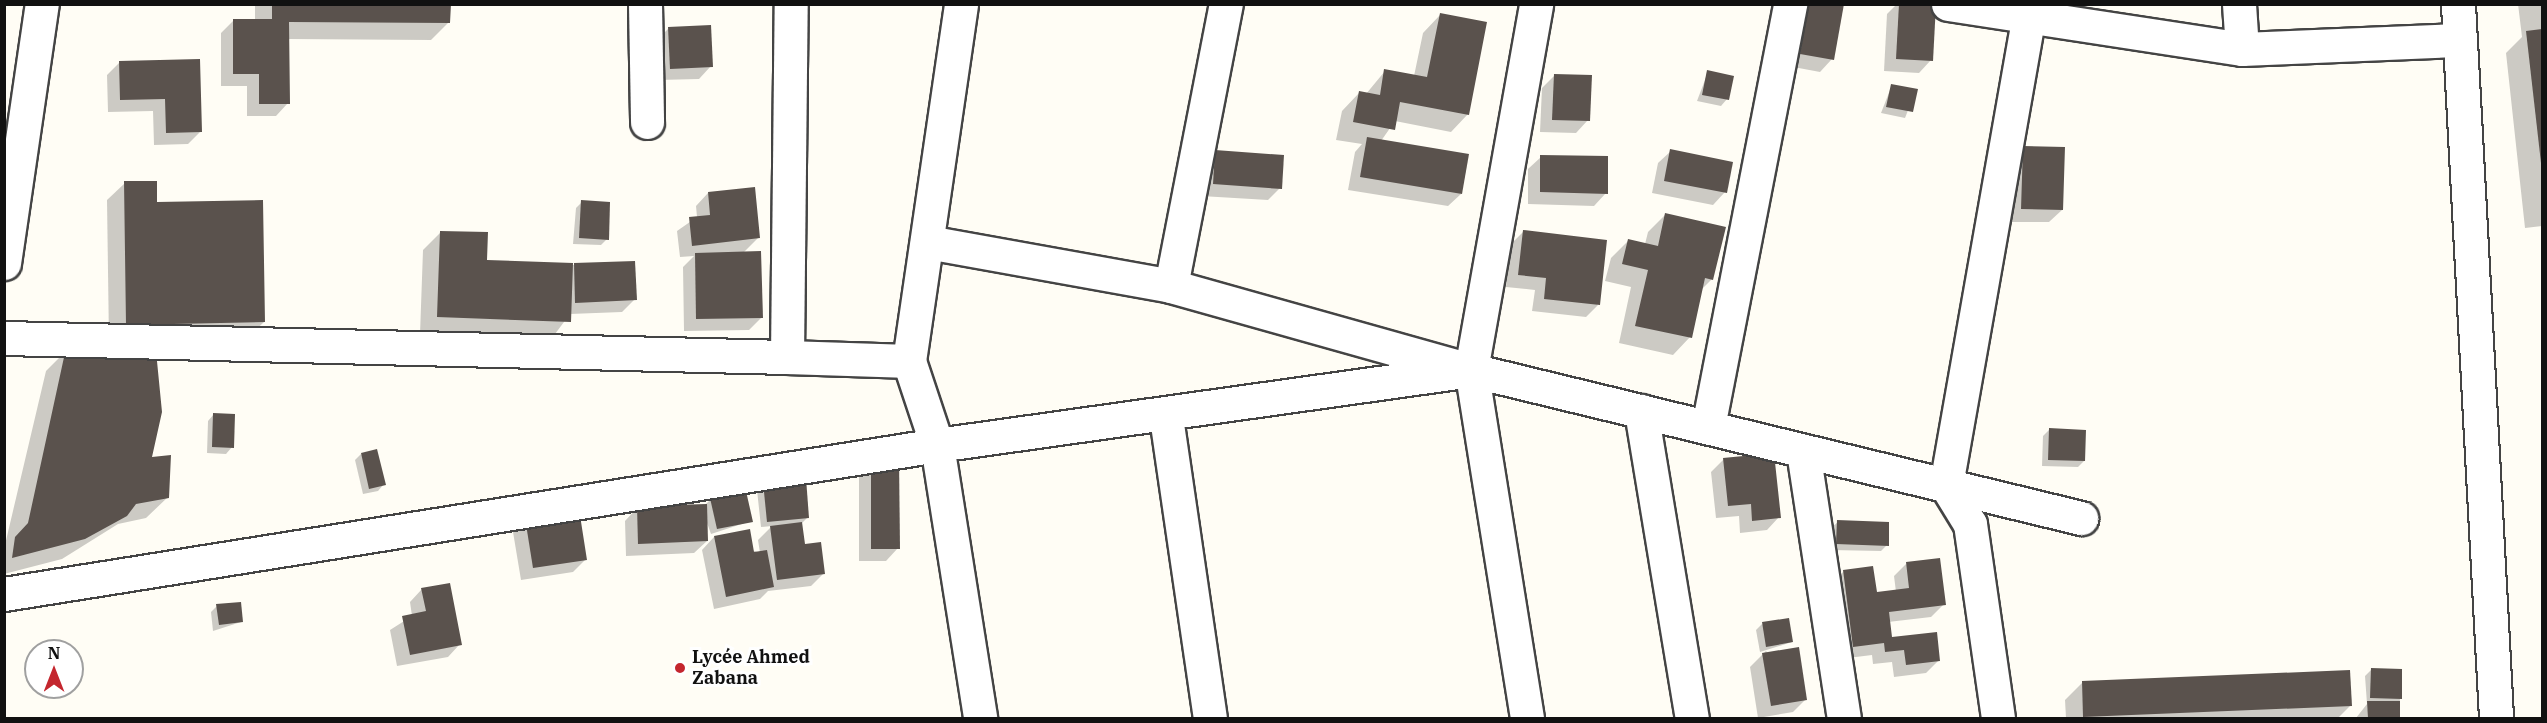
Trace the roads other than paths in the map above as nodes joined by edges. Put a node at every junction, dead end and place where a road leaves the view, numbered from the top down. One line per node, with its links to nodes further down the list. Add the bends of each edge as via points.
1 (42, 4): 16 (street)
2 (645, 4): 14 (street)
3 (791, 4): 19 (street)
4 (961, 4): 15 (street)
5 (1226, 4): 17 (street)
6 (1536, 4): 21 (street)
7 (1790, 4): 24 (street)
8 (1948, 4): 11 (street)
9 (2240, 4): 13 (street)
10 (2458, 4): 12 (street)
11 (2009, 12): 13 (street); 27 (street)
12 (2460, 40): 13 (street); 36 (street)
13 (2242, 49)
14 (647, 122)
15 (927, 242): 17 (street); 20 (street)
16 (4, 263)
17 (1171, 286): 21 (street)
18 (4, 338): 19 (street)
19 (787, 357): 20 (street)
20 (909, 361): 25 (street)
21 (1471, 370): 22 (street); 23 (street); 32 (street)
22 (1641, 411): 24 (street); 33 (street)
23 (1166, 417): 25 (street); 31 (street)
24 (1708, 427): 26 (street)
25 (937, 445): 29 (street); 30 (street)
26 (1803, 451): 27 (street); 34 (street)
27 (1946, 485): 28 (street); 35 (street, via 1970,524)
28 (2081, 518)
29 (4, 594)
30 (980, 718)
31 (1210, 718)
32 (1527, 718)
33 (1692, 718)
34 (1844, 718)
35 (1998, 718)
36 (2496, 718)

